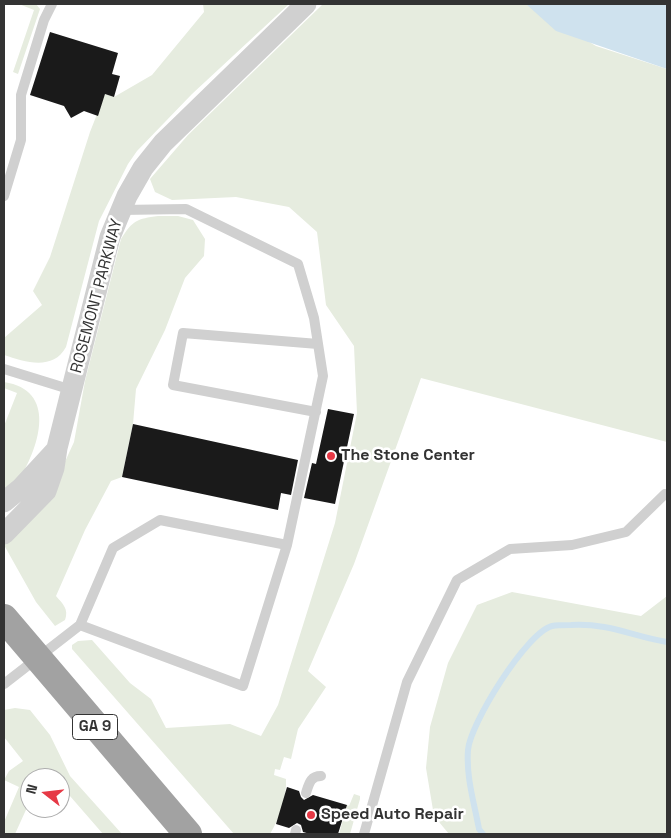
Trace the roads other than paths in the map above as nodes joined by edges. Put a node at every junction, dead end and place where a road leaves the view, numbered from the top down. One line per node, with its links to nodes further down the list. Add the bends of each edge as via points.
1 (52, 4): 3 (lane, via 21,95 21,140)
2 (306, 4): 4 (street, ROSEMONT PARKWAY, via 163,144 143,168)
3 (4, 196)
4 (121, 210): 5 (lane, via 186,209 298,264); 7 (street, ROSEMONT PARKWAY, via 110,237)
5 (318, 344): 8 (lane, via 323,376); 8 (lane, via 183,333 173,385)
6 (4, 369): 7 (lane)
7 (72, 390): 9 (street, ROSEMONT PARKWAY)
8 (316, 412): 13 (lane)
9 (57, 448): 11 (street, ROSEMONT PARKWAY); 12 (street, ROSEMONT PARKWAY, via 46,491)
10 (665, 494): 21 (lane, via 626,532 572,545 510,549 457,580 407,682)
11 (4, 502)
12 (4, 534)
13 (287, 545): 15 (lane, via 160,520 113,548); 15 (lane, via 243,686)
14 (4, 618): 16 (highway, GA 9)
15 (80, 625): 16 (lane)
16 (37, 658): 17 (lane); 20 (highway, GA 9)
17 (4, 684)
18 (321, 776): 19 (lane, via 313,777)
19 (306, 793)
20 (188, 834)
21 (364, 834)

